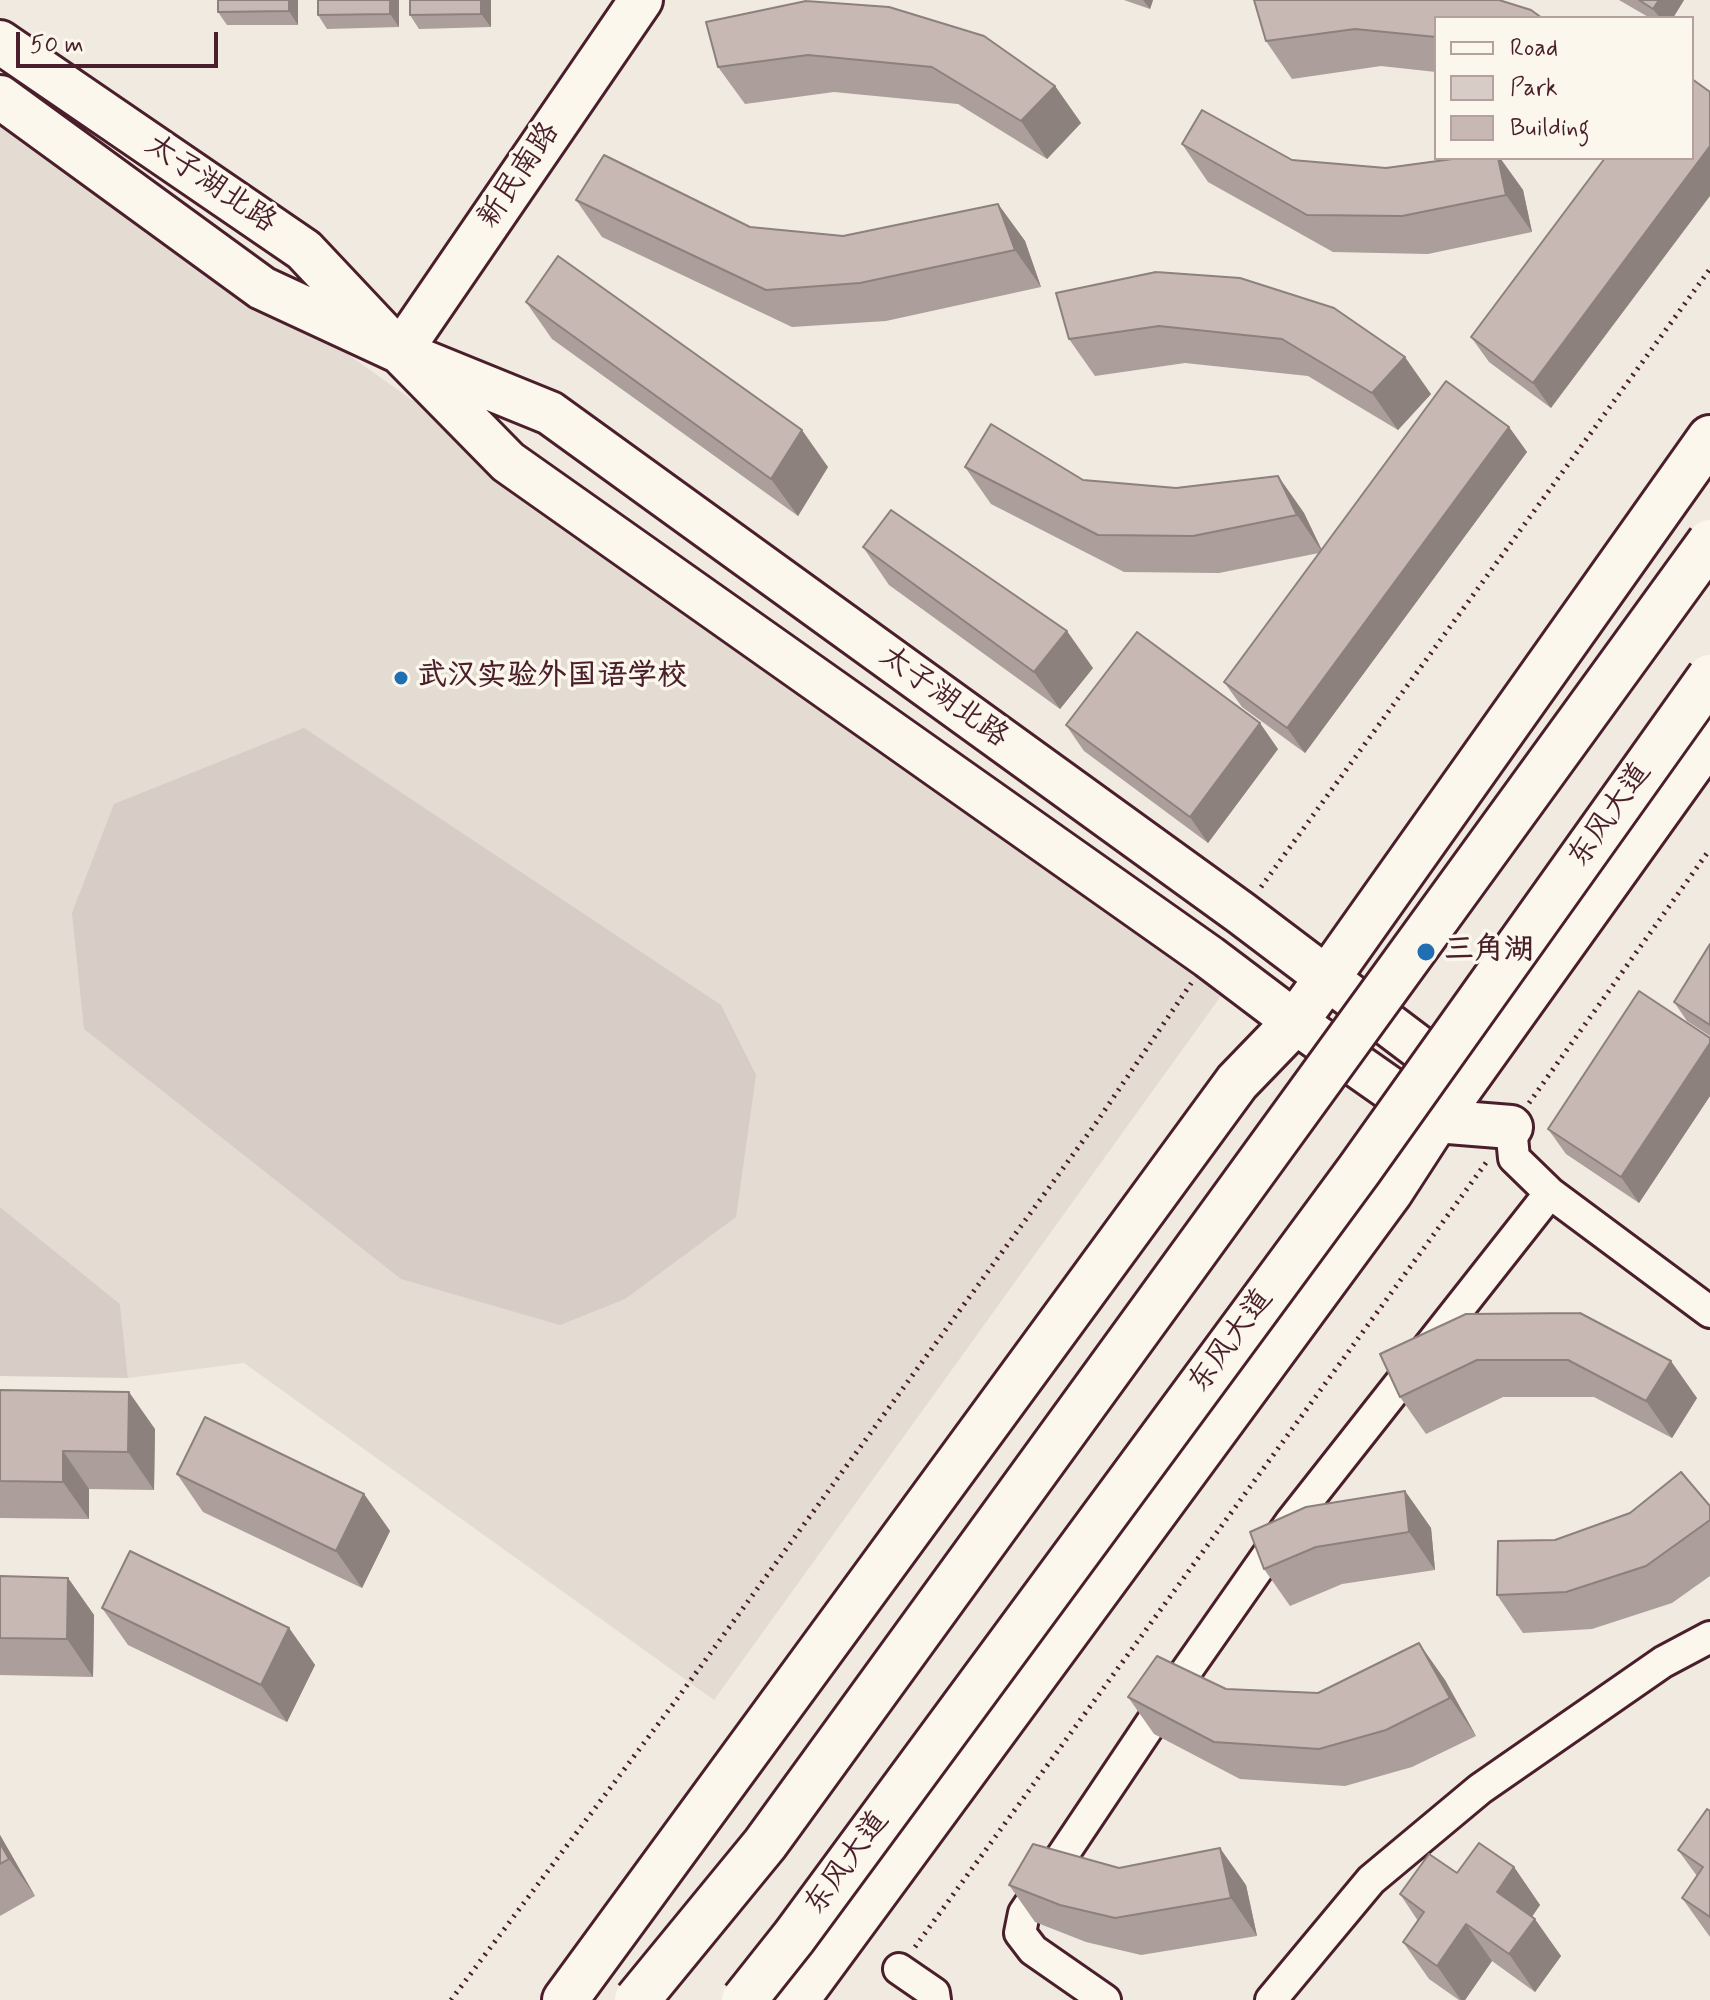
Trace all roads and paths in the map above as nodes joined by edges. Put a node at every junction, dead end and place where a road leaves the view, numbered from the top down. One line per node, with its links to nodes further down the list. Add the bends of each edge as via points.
1 (641, 0): 5 (main road, 新民南路)
2 (0, 42): 5 (main road, 太子湖北路, via 304,250)
3 (0, 97): 5 (main road, 太子湖北路, via 262,288)
4 (1710, 269): 11 (path)
5 (400, 352): 11 (main road, 太子湖北路, via 550,413); 12 (main road, 太子湖北路, via 508,462)
6 (1710, 438): 13 (main road)
7 (1710, 542): 24 (main road, bridge, via 765,1844)
8 (1710, 677): 25 (main road, 东风大道, bridge, via 1359,1170)
9 (1710, 738): 15 (main road)
10 (1710, 849): 17 (path)
11 (1241, 913): 13 (main road, 太子湖北路)
12 (1209, 957): 14 (main road, 太子湖北路); 22 (path, via 1096,1123)
13 (1328, 977): 14 (main road); 15 (main road, 太子湖北路)
14 (1295, 1022): 16 (main road, 太子湖北路); 23 (main road, via 1237,1082)
15 (1464, 1082): 16 (main road)
16 (1436, 1121): 17 (main road); 26 (main road, via 1390,1192)
17 (1511, 1127): 18 (street, via 1514,1158); 21 (path)
18 (1550, 1193): 19 (street); 28 (street, via 1290,1523 1024,1913 1020,1933 1033,1950)
19 (1710, 1312)
20 (1710, 1637): 29 (street, via 1663,1662 1480,1789 1371,1880)
21 (899, 1969): 27 (street, via 934,1993)
22 (451, 2000)
23 (565, 2000)
24 (637, 2000)
25 (744, 2000)
26 (796, 2000)
27 (935, 2000)
28 (1105, 2000)
29 (1271, 2000)

